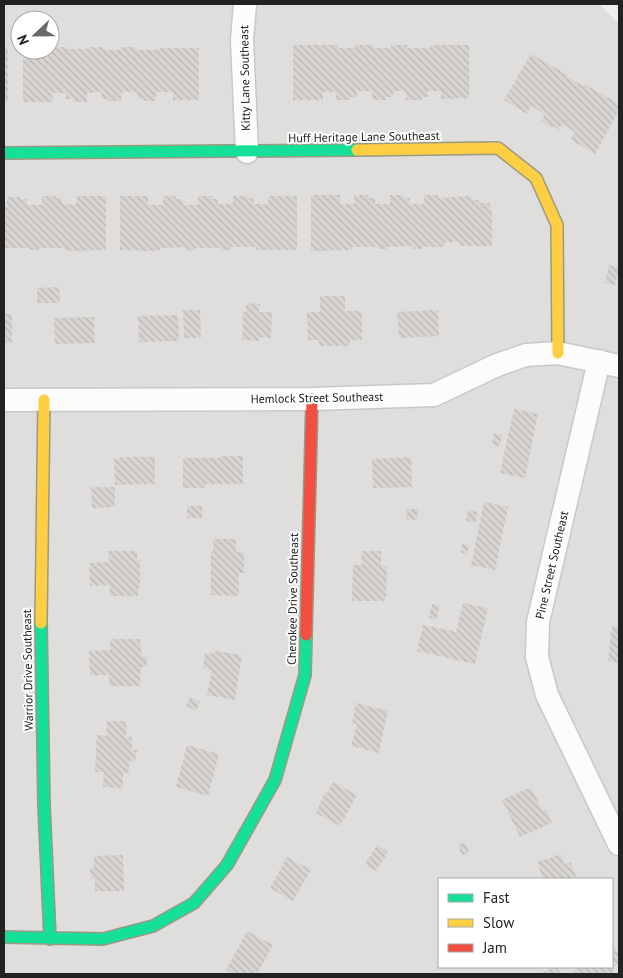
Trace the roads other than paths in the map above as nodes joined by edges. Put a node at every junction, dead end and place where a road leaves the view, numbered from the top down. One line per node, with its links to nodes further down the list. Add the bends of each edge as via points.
1 (245, 4): 2 (street, Kitty Lane Southeast, via 242,40)
2 (247, 152): 3 (street, Huff Heritage Lane Southeast); 4 (street, Huff Heritage Lane Southeast, via 498,148 536,178 556,225)
3 (4, 153)
4 (558, 353): 5 (street, Hemlock Street Southeast); 6 (street, Hemlock Street Southeast, via 526,355 497,365 434,396)
5 (609, 363): 9 (street, Pine Street Southeast, via 538,622 537,658 547,695)
6 (312, 399): 8 (street, Hemlock Street Southeast); 11 (street, Cherokee Drive Southeast, via 305,675 274,780 227,865 194,903 153,926 103,939)
7 (4, 400): 8 (street, Hemlock Street Southeast)
8 (44, 400): 11 (street, Warrior Drive Southeast, via 40,507 43,796)
9 (619, 844)
10 (4, 937): 11 (street, Cherokee Drive Southeast)
11 (50, 939)

